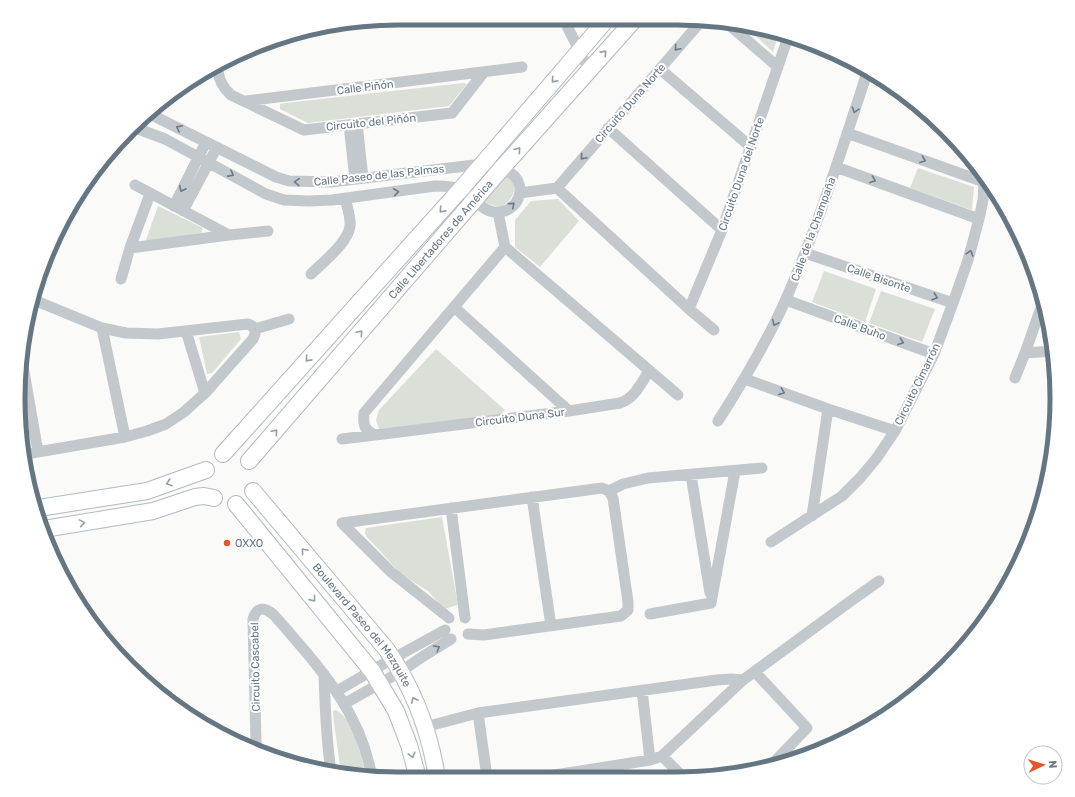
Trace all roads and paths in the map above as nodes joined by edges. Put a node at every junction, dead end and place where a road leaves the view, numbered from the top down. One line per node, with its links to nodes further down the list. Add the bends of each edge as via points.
1 (566, 25): 7 (street)
2 (602, 25): 7 (street, Calle Libertadores de América)
3 (630, 25): 11 (street, Calle Libertadores de América, one-way to 3)
4 (697, 26): 10 (street, Circuito Duna Norte, one-way to 10)
5 (735, 30): 9 (street)
6 (786, 42): 9 (street, Circuito Duna del Norte)
7 (579, 51): 11 (street); 26 (street, Calle Libertadores de América, one-way to 26)
8 (522, 67): 13 (street, Calle Piñón)
9 (778, 67): 23 (street, Circuito Duna del Norte)
10 (660, 69): 18 (street, Circuito Duna Norte); 23 (street)
11 (589, 70): 28 (street, Calle Libertadores de América, one-way to 11)
12 (218, 71): 15 (street, Circuito del Piñón, via 225,90)
13 (484, 72): 15 (street, Calle Piñón); 17 (street, Circuito del Piñón, via 452,113)
14 (866, 77): 20 (street, Calle de la Champaña, one-way to 20)
15 (245, 101): 17 (street, Circuito del Piñón, via 304,130)
16 (154, 116): 21 (street, Calle Paseo de las Palmas, one-way to 16)
17 (353, 124): 30 (street)
18 (608, 128): 34 (street, Circuito Duna Norte, one-way to 34); 45 (street)
19 (139, 129): 24 (street, Calle Paseo de las Palmas, via 165,139)
20 (847, 133): 27 (street, Calle de la Champaña); 29 (street, one-way to 29)
21 (206, 142): 22 (street, Calle Paseo de las Palmas); 24 (street)
22 (217, 147): 25 (street); 31 (street, Calle Paseo de las Palmas, one-way to 22, via 289,181)
23 (751, 147): 45 (street, Circuito Duna del Norte)
24 (198, 157): 25 (street, Calle Paseo de las Palmas); 42 (street, one-way to 42)
25 (209, 162): 40 (street, Calle Paseo de las Palmas, one-way to 40, via 266,194 284,200); 42 (street)
26 (483, 164): 28 (street, Calle Paseo de las Palmas); 30 (street, Calle Paseo de las Palmas); 35 (street, Calle Libertadores de América)
27 (836, 166): 44 (street, one-way to 44); 50 (street, Calle de la Champaña)
28 (502, 168): 36 (street, via 514,175 520,186); 41 (street, Calle Libertadores de América)
29 (977, 177)
30 (364, 178): 31 (street, Calle Paseo de las Palmas); 38 (street)
31 (331, 182): 40 (street)
32 (135, 185): 37 (street)
33 (984, 186): 44 (street, Circuito Cimarrón)
34 (557, 188): 36 (street); 57 (street)
35 (461, 189): 38 (street, Calle Paseo de las Palmas, one-way to 35, via 435,186); 41 (street); 82 (street, Calle Libertadores de América, one-way to 82)
36 (520, 193): 43 (street, one-way to 36, via 512,206)
37 (150, 194): 42 (street); 48 (street)
38 (375, 194): 39 (street, Calle Paseo de las Palmas)
39 (345, 198): 40 (street, Calle Paseo de las Palmas); 51 (street, via 350,221 348,234 344,242)
40 (332, 200)
41 (474, 200): 43 (street, via 491,212); 83 (street, Calle Libertadores de América, one-way to 41)
42 (178, 208): 47 (street)
43 (498, 212): 49 (street)
44 (979, 219): 55 (street, Circuito Cimarrón, one-way to 44)
45 (722, 230): 57 (street, Circuito Duna del Norte)
46 (268, 231): 47 (street)
47 (229, 235): 48 (street)
48 (130, 248): 52 (street)
49 (504, 248): 56 (street); 67 (street)
50 (805, 253): 53 (street, Calle de la Champaña); 55 (street, Calle Bisonte, one-way to 55)
51 (311, 274)
52 (121, 279)
53 (786, 300): 66 (street, Calle Buho, one-way to 66); 68 (street, Calle de la Champaña, one-way to 68)
54 (38, 302): 60 (street)
55 (953, 303): 66 (street, Circuito Cimarrón)
56 (454, 307): 74 (street); 77 (street, via 364,413 363,423 367,430)
57 (689, 308): 62 (street)
58 (1039, 312): 65 (street)
59 (290, 319): 61 (street)
60 (102, 328): 63 (street, via 126,333 158,334); 78 (street)
61 (255, 329): 63 (street, via 248,324); 71 (street, via 253,339)
62 (714, 330)
63 (186, 331): 71 (street)
64 (1047, 351): 65 (street)
65 (1025, 353): 69 (street)
66 (934, 354): 76 (street, Circuito Cimarrón)
67 (649, 371): 72 (street); 74 (street, Circuito Duna Sur, via 627,400)
68 (745, 378): 73 (street, one-way to 73); 75 (street, Calle de la Champaña)
69 (1015, 378)
70 (26, 381): 80 (street)
71 (204, 393): 78 (street, via 184,412 166,424)
72 (678, 395)
73 (828, 409): 76 (street); 95 (street)
74 (569, 411): 77 (street, Circuito Duna Sur)
75 (718, 422)
76 (895, 431): 95 (street, Circuito Cimarrón, via 860,478 842,496)
77 (375, 435): 79 (street, Circuito Duna Sur)
78 (125, 437): 80 (street)
79 (342, 439)
80 (38, 452): 81 (street)
81 (29, 453)
82 (223, 454): 83 (street, via 237,454); 85 (street, via 213,460)
83 (249, 461): 88 (street)
84 (762, 468): 86 (street)
85 (206, 470): 91 (street, via 205,482); 93 (street, one-way to 93, via 147,490)
86 (735, 471): 87 (street); 99 (street)
87 (691, 475): 89 (street, via 648,478 623,484); 99 (street)
88 (253, 490): 92 (street, via 249,497); 106 (street, Boulevard Paseo del Mezquite, one-way to 88, via 387,650)
89 (610, 491): 90 (street, via 602,488); 103 (street, via 628,610 621,616)
90 (532, 497): 94 (street); 103 (street)
91 (214, 498): 92 (street, via 224,503); 96 (street, one-way to 91, via 153,511 204,496)
92 (236, 504): 109 (street, Boulevard Paseo del Mezquite, one-way to 109)
93 (42, 507)
94 (451, 508): 101 (street, via 342,523 391,572); 102 (street)
95 (812, 516): 97 (street, Circuito Cimarrón)
96 (48, 528)
97 (770, 542)
98 (879, 581): 107 (street)
99 (711, 603): 100 (street)
100 (650, 614)
101 (449, 618): 102 (street); 105 (street, via 445,626)
102 (465, 618): 104 (street, via 470,626)
103 (551, 626): 104 (street, via 484,635)
104 (468, 634): 105 (street, via 461,640)
105 (448, 635): 106 (street); 106 (street, one-way to 105, via 422,657)
106 (396, 665): 109 (street); 109 (street); 115 (street, Boulevard Paseo del Mezquite, one-way to 106)
107 (755, 672): 110 (street); 118 (street, via 807,728)
108 (324, 674): 112 (street, Circuito Cascabel); 116 (street, Circuito Cascabel, via 274,615 266,609 257,611 253,620); 120 (street)
109 (376, 677): 112 (street); 113 (street); 122 (street, Boulevard Paseo del Mezquite, one-way to 122, via 396,711)
110 (743, 680): 111 (street, via 717,680); 117 (street)
111 (642, 690): 114 (street); 119 (street)
112 (336, 691): 113 (street, Circuito Cascabel)
113 (344, 704): 121 (street, Circuito Cascabel, via 356,726)
114 (478, 713): 115 (street); 124 (street)
115 (425, 727): 123 (street, Boulevard Paseo del Mezquite)
116 (257, 744)
117 (662, 756): 119 (street); 126 (street)
118 (778, 757)
119 (650, 760): 125 (street)
120 (330, 766)
121 (371, 771)
122 (416, 772)
123 (436, 772)
124 (486, 772)
125 (574, 772)
126 (678, 772)

